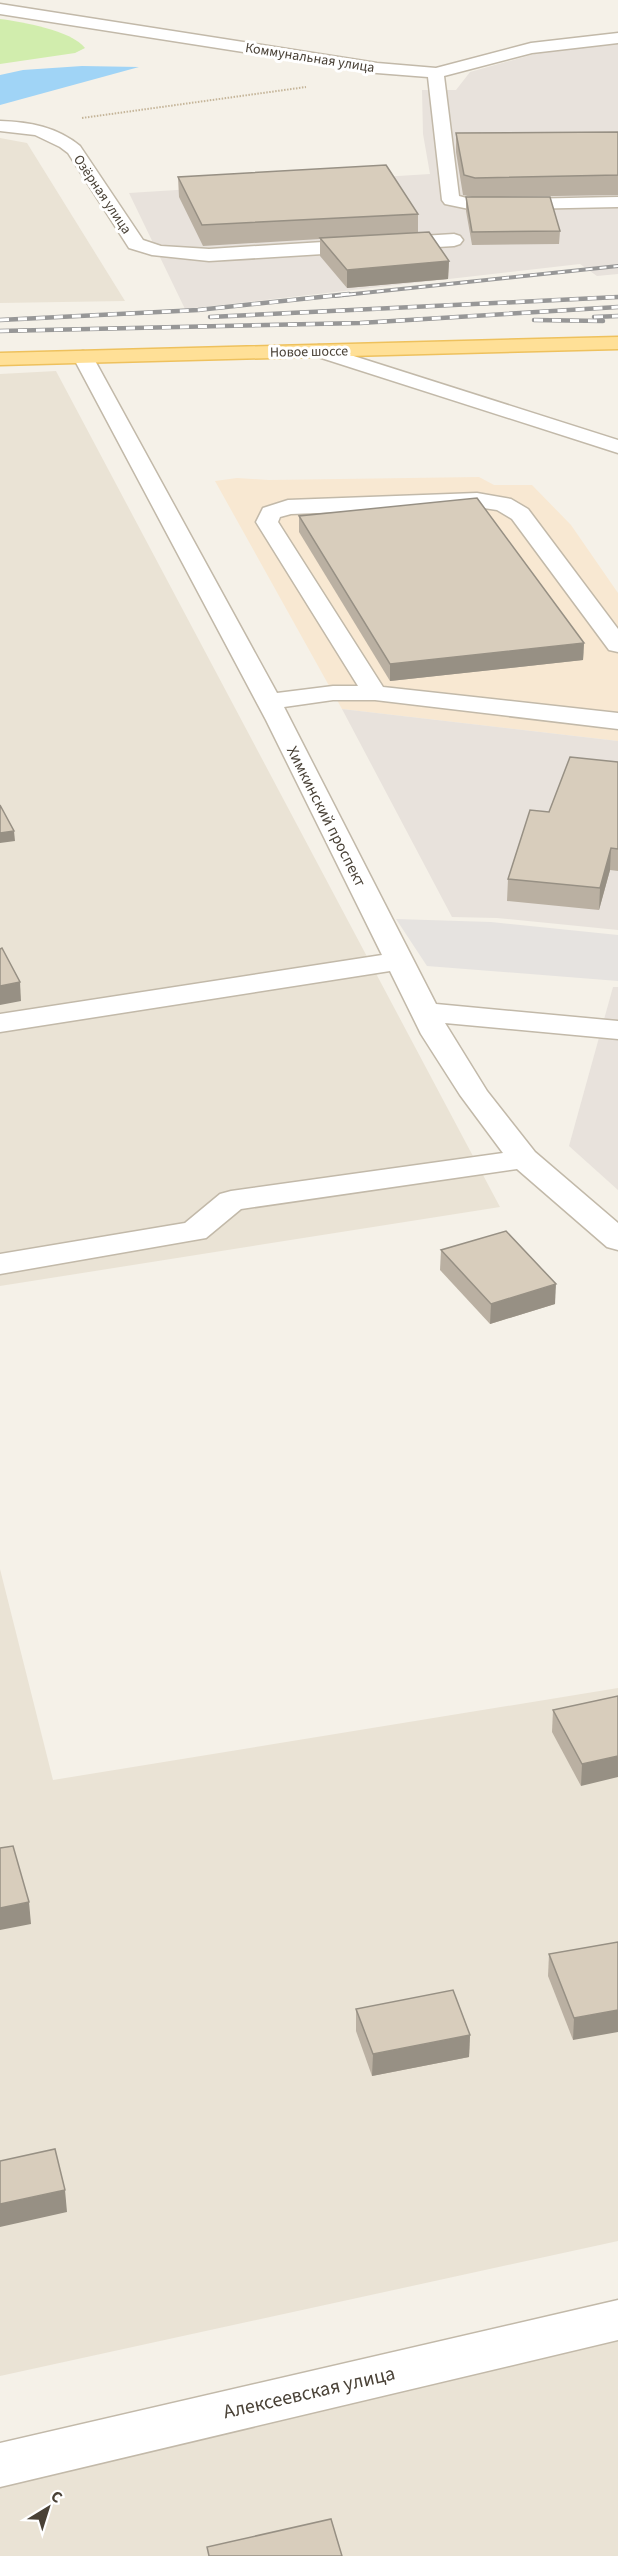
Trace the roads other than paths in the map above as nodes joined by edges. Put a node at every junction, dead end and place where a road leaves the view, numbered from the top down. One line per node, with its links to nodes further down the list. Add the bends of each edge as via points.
1 (41, 0): 2 (street)
2 (4, 10): 6 (street, Коммунальная улица, via 377,68)
3 (618, 38): 5 (street, Коммунальная улица, via 531,48)
4 (618, 49): 5 (street, via 536,57)
5 (500, 56): 6 (street, Коммунальная улица)
6 (436, 73): 8 (street, via 451,200 474,205)
7 (0, 126): 9 (street, Озёрная улица, via 41,130 62,139 74,150 136,244 159,251 209,255)
8 (618, 202)
9 (454, 240)
10 (618, 343): 11 (main road, Новое шоссе)
11 (319, 351): 12 (main road, Новое шоссе); 14 (street)
12 (83, 357): 13 (main road, Новое шоссе); 17 (street, Химкинский проспект)
13 (0, 359)
14 (618, 447)
15 (618, 645): 16 (street, via 520,514 503,504 477,500 288,507 271,513 267,522)
16 (375, 693): 17 (street, via 333,693); 18 (street)
17 (269, 701): 19 (street, Химкинский проспект)
18 (618, 722)
19 (399, 961): 20 (street, Химкинский проспект); 21 (street)
20 (424, 1012): 22 (street); 23 (street, Химкинский проспект, via 475,1095)
21 (0, 1023)
22 (618, 1030)
23 (524, 1159): 24 (street, Химкинский проспект); 25 (street, via 231,1201 195,1231)
24 (618, 1240)
25 (0, 1264)
26 (618, 2320): 27 (street, Алексеевская улица)
27 (0, 2464)

